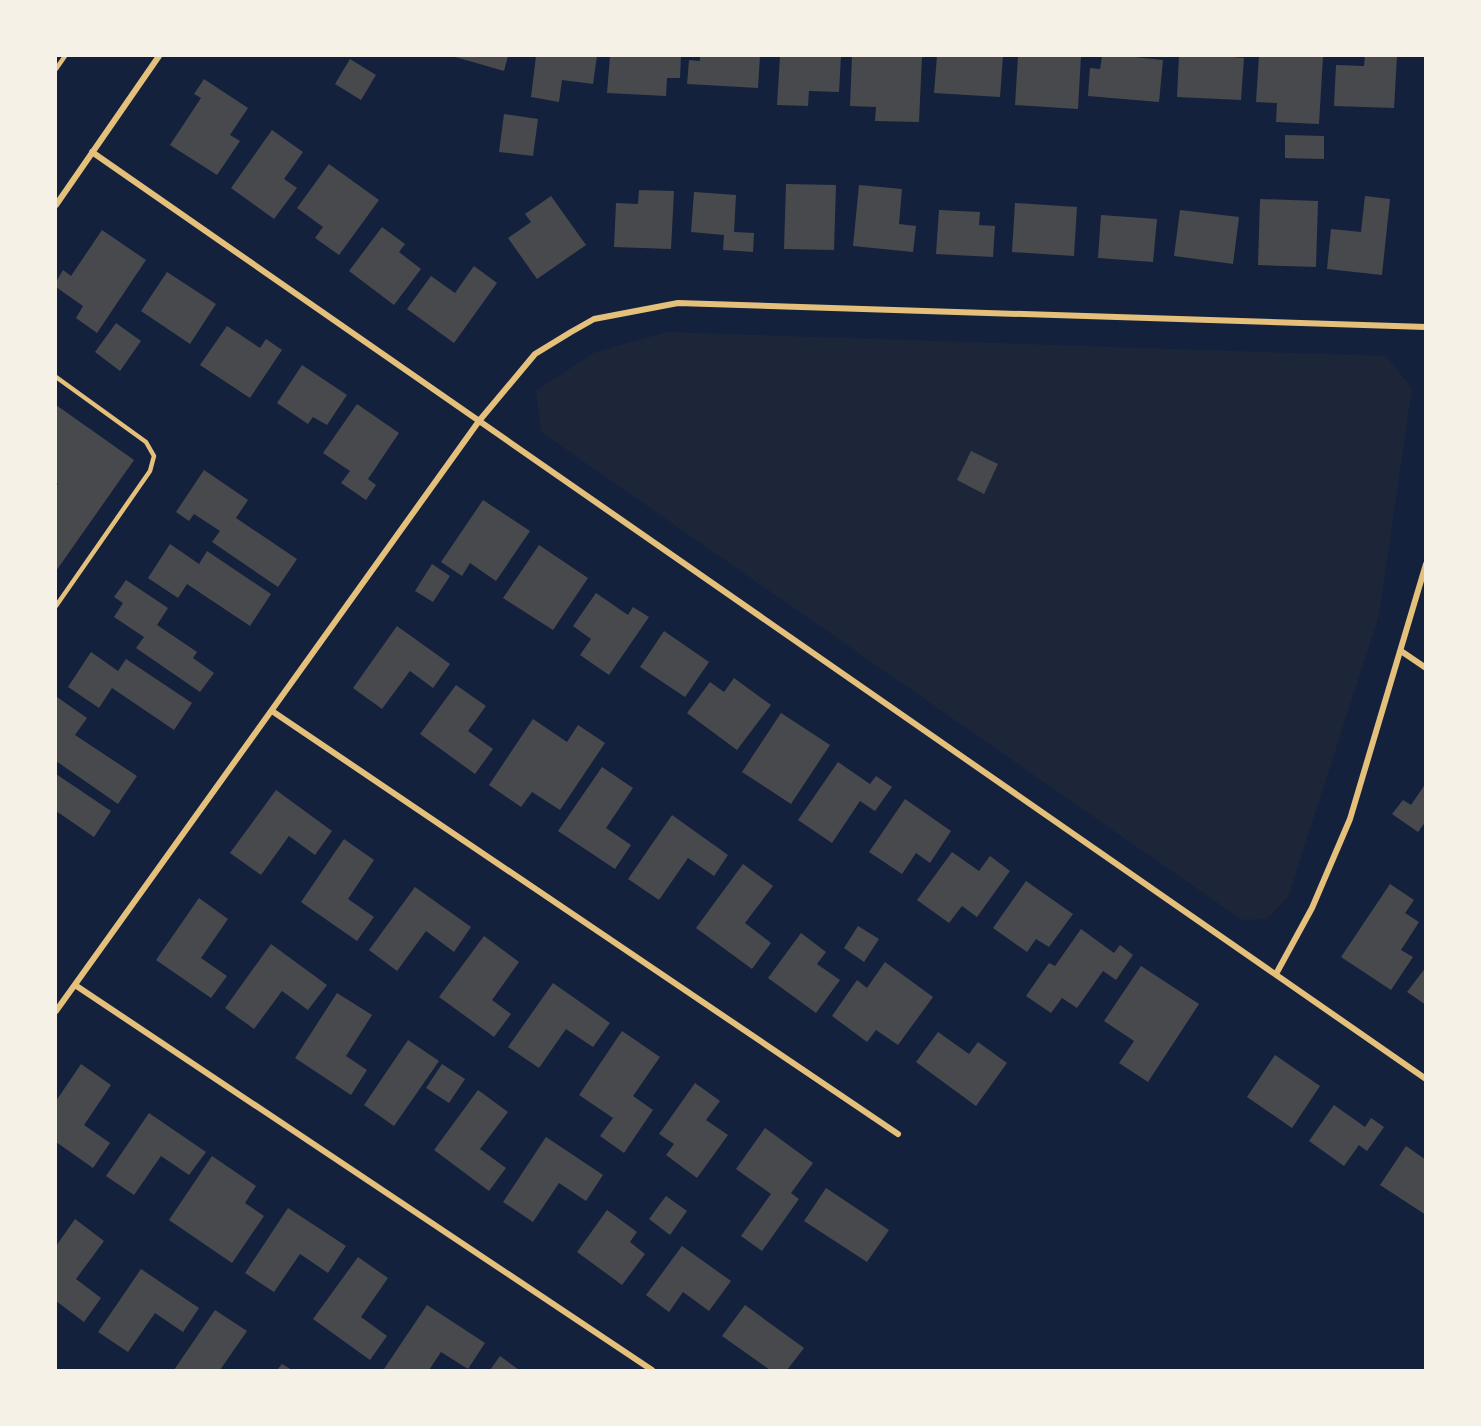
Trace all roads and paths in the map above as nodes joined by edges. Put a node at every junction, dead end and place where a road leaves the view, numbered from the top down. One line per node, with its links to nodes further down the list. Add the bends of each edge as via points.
1 (65, 56): 3 (lane)
2 (159, 56): 4 (street)
3 (56, 69)
4 (93, 152): 5 (street); 8 (street)
5 (56, 205)
6 (1425, 327): 8 (street, via 678,303 594,319 578,328 535,354)
7 (56, 377): 10 (lane, via 146,442 154,456 150,471)
8 (479, 421): 13 (street); 14 (street)
9 (1425, 564): 11 (street)
10 (56, 606)
11 (1401, 651): 12 (street); 14 (street, via 1350,819 1312,909)
12 (1425, 668)
13 (272, 711): 15 (street); 18 (street)
14 (1276, 974): 17 (street)
15 (75, 985): 16 (street); 19 (street)
16 (56, 1011)
17 (1425, 1079)
18 (898, 1134)
19 (652, 1371)

